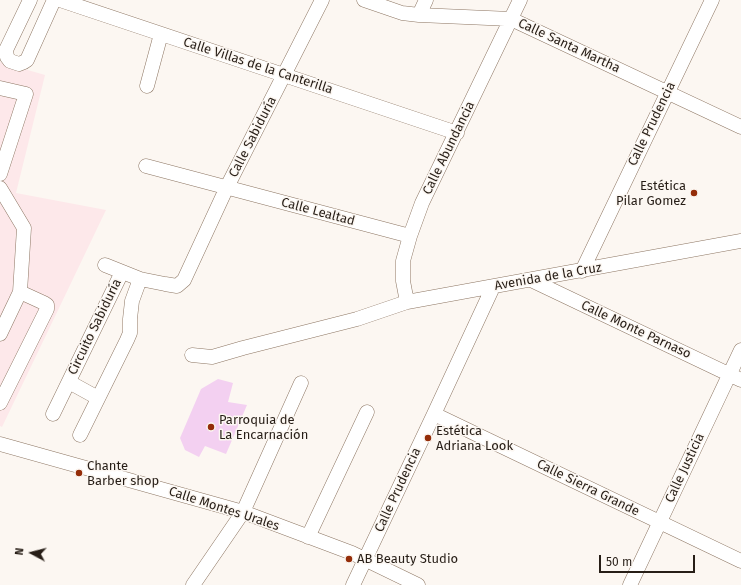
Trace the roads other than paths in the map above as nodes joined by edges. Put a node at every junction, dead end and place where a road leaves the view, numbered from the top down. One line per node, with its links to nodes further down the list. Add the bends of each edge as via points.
1 (30, 0): 2 (street, via 6,50 10,61 19,64 27,60)
2 (54, 0)
3 (60, 0): 11 (street, Calle Villas de la Canterilla)
4 (322, 0): 12 (street, Calle Sabiduría)
5 (364, 0): 9 (street, Calle Santa Martha, via 402,13)
6 (426, 0): 9 (street)
7 (520, 0): 10 (street, Calle Abundancia)
8 (712, 0): 15 (street, Calle Prudencia)
9 (419, 15): 10 (street, Calle Santa Martha)
10 (511, 19): 15 (street, Calle Santa Martha); 17 (street, Calle Abundancia)
11 (161, 34): 12 (street, Calle Villas de la Canterilla); 13 (street)
12 (284, 75): 17 (street, Calle Villas de la Canterilla); 21 (street, Calle Sabiduría)
13 (147, 86)
14 (0, 88): 19 (street, via 26,94)
15 (668, 92): 16 (street, Calle Santa Martha); 25 (street, Calle Prudencia)
16 (741, 126)
17 (457, 133): 22 (street, Calle Abundancia, via 422,203)
18 (146, 166): 21 (street, Calle Lealtad)
19 (0, 174)
20 (0, 188): 31 (street, via 24,228)
21 (227, 188): 22 (street, Calle Lealtad); 27 (street, Calle Sabiduría)
22 (410, 236): 32 (street, Calle Abundancia, via 403,261)
23 (741, 241): 25 (street, Avenida de la Cruz)
24 (105, 265): 26 (street, Circuito Sabiduría)
25 (582, 270): 29 (street, Avenida de la Cruz)
26 (122, 272): 28 (street, Circuito Sabiduría); 37 (street, Circuito Sabiduría)
27 (186, 276): 28 (street, Circuito Sabiduría, via 177,286)
28 (140, 279): 39 (street, Circuito Sabiduría, via 132,301 130,333)
29 (531, 280): 30 (street, Avenida de la Cruz); 36 (street, Calle Monte Parnaso)
30 (493, 287): 32 (street, Avenida de la Cruz); 43 (street, Calle Prudencia)
31 (20, 292): 33 (street); 40 (street, via 44,303 47,308)
32 (407, 302): 35 (street, Avenida de la Cruz, via 356,319 212,357)
33 (0, 334)
34 (741, 350): 36 (street, Calle Justicia)
35 (192, 355)
36 (735, 377): 47 (street, Calle Justicia)
37 (69, 382): 39 (street, Circuito Sabiduría); 42 (street, Circuito Sabiduría)
38 (301, 383): 46 (street)
39 (98, 398): 44 (street, Circuito Sabiduría)
40 (0, 403)
41 (367, 412): 48 (street)
42 (53, 414)
43 (434, 414): 47 (street, Calle Sierra Grande); 49 (street, Calle Prudencia)
44 (80, 435)
45 (0, 444): 46 (street, Calle Montes Urales)
46 (243, 512): 48 (street, Calle Montes Urales); 51 (street)
47 (660, 522): 50 (street, Calle Sierra Grande); 54 (street, Calle Justicia)
48 (308, 537): 49 (street, Calle Montes Urales)
49 (365, 560): 52 (street, Calle Prudencia); 53 (street, Calle Montes Urales)
50 (741, 561)
51 (193, 585)
52 (353, 585)
53 (418, 585)
54 (630, 585)

